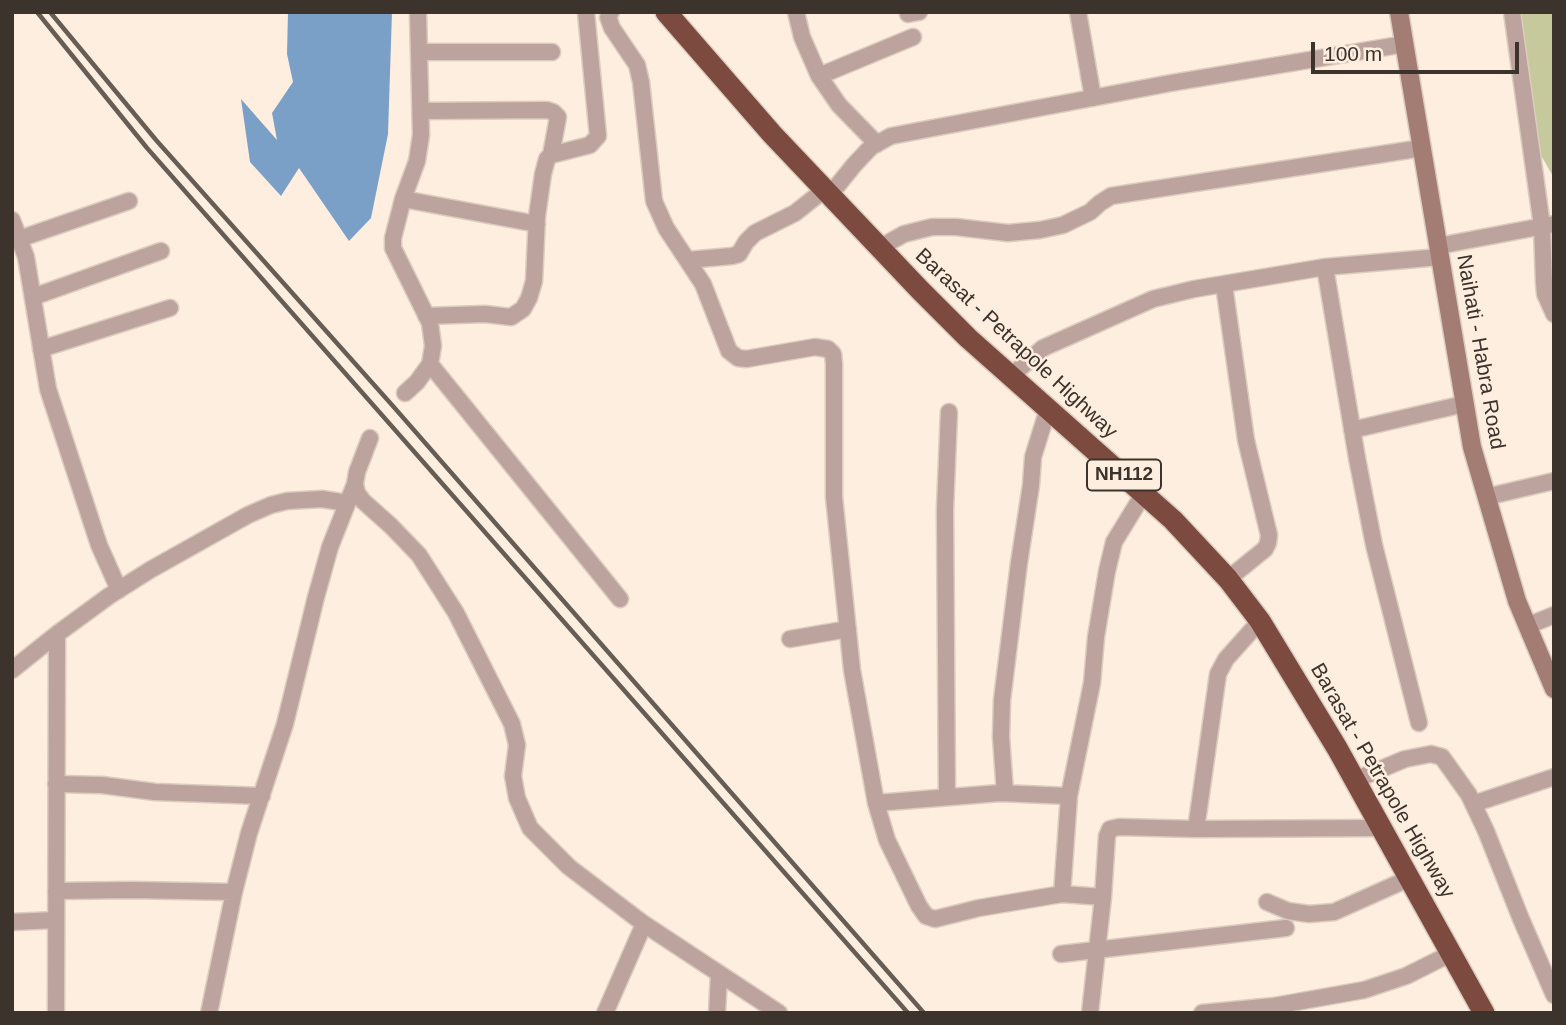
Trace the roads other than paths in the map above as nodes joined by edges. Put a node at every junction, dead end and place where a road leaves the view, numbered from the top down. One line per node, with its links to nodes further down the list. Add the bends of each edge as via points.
1 (418, 12): 11 (street)
2 (586, 12): 18 (street, via 597,136 590,145)
3 (611, 12): 29 (street, via 612,28 637,65 641,82 654,201)
4 (666, 12): 19 (highway, Barasat - Petrapole Highway / NH112)
5 (796, 12): 13 (street)
6 (1078, 12): 14 (street)
7 (1399, 12): 10 (main road, Naihati - Habra Road)
8 (1512, 12): 24 (street)
9 (913, 37): 13 (street)
10 (1405, 44): 14 (street); 17 (main road, Naihati - Habra Road)
11 (419, 52): 12 (street); 15 (street)
12 (552, 52)
13 (818, 76): 16 (street)
14 (1093, 98): 16 (street, via 891,136)
15 (421, 111): 18 (street, via 553,112 558,117); 20 (street, via 418,161)
16 (877, 144): 19 (street)
17 (1422, 148): 26 (street, via 1111,196 1063,225 1040,230 1008,233 932,227 904,234); 28 (main road, Naihati - Habra Road)
18 (551, 155): 23 (street, via 545,165)
19 (827, 193): 26 (highway, Barasat - Petrapole Highway / NH112); 29 (street, via 755,233 739,254)
20 (403, 199): 23 (street); 35 (street, via 394,248)
21 (129, 201): 25 (street)
22 (12, 220): 25 (street)
23 (537, 225): 35 (street, via 534,281 523,309 512,317)
24 (1548, 225): 28 (street); 34 (street, via 1544,283)
25 (19, 239): 32 (street)
26 (879, 248): 38 (highway, Barasat - Petrapole Highway / NH112)
27 (160, 251): 32 (street)
28 (1439, 252): 30 (street); 40 (main road, Naihati - Habra Road)
29 (688, 260): 56 (street, via 703,284 729,351 738,358 816,347 833,354 834,497)
30 (1325, 267): 31 (street); 43 (street)
31 (1224, 285): 38 (street, via 1153,299 1043,348); 50 (street, via 1246,440 1269,535 1265,550)
32 (33, 297): 36 (street)
33 (170, 308): 36 (street)
34 (1554, 314)
35 (426, 316): 37 (street, via 433,346)
36 (41, 349): 51 (street, via 48,389 99,545)
37 (430, 364): 39 (street); 52 (street)
38 (1011, 376): 41 (highway, Barasat - Petrapole Highway / NH112)
39 (405, 393)
40 (1464, 404): 43 (street); 48 (main road, Naihati - Habra Road)
41 (1048, 409): 47 (highway, Barasat - Petrapole Highway / NH112); 65 (street, via 1033,457 1002,700)
42 (949, 412): 68 (street)
43 (1352, 430): 61 (street, via 1374,545)
44 (370, 438): 46 (street)
45 (1554, 481): 48 (street)
46 (355, 484): 49 (street); 81 (street, via 363,501 419,555 475,650 512,724 517,745 513,776 530,828 569,867)
47 (1144, 493): 50 (highway, Barasat - Petrapole Highway / NH112); 67 (street, via 1114,542)
48 (1486, 497): 55 (main road, Naihati - Habra Road)
49 (347, 503): 51 (street, via 305,499 271,505); 66 (street, via 330,547)
50 (1228, 579): 54 (highway, Barasat - Petrapole Highway / NH112)
51 (119, 590): 57 (street)
52 (620, 598)
53 (1554, 615): 55 (street)
54 (1260, 621): 63 (highway, Barasat - Petrapole Highway / NH112); 72 (street, via 1218,674)
55 (1527, 626): 60 (main road, Naihati - Habra Road)
56 (848, 629): 58 (street); 69 (street)
57 (57, 634): 59 (street); 64 (street)
58 (790, 639)
59 (12, 670)
60 (1554, 689)
61 (1419, 723)
62 (1554, 777): 70 (street)
63 (1355, 780): 70 (street, via 1405,759 1437,755); 71 (highway, Barasat - Petrapole Highway / NH112)
64 (56, 785): 66 (street); 74 (street)
65 (1005, 793): 67 (street); 68 (street)
66 (262, 796): 75 (street)
67 (1069, 796): 76 (street)
68 (947, 797): 69 (street)
69 (876, 803): 76 (street, via 887,840 926,916 942,918)
70 (1473, 804): 87 (street)
71 (1382, 828): 72 (street); 73 (highway, Barasat - Petrapole Highway / NH112)
72 (1196, 830): 77 (street, via 1110,829)
73 (1410, 877): 78 (street, via 1334,912 1288,911); 84 (highway, Barasat - Petrapole Highway / NH112)
74 (56, 891): 75 (street); 79 (street)
75 (234, 892): 89 (street)
76 (1062, 894): 77 (street)
77 (1102, 897): 83 (street)
78 (1267, 902)
79 (56, 920): 80 (street); 88 (street)
80 (12, 922)
81 (644, 924): 86 (street); 90 (street)
82 (1286, 928): 83 (street)
83 (1097, 950): 85 (street); 93 (street)
84 (1452, 953): 94 (street, via 1364,990); 95 (highway, Barasat - Petrapole Highway / NH112)
85 (1061, 954)
86 (719, 974): 91 (street); 92 (street)
87 (1554, 995)
88 (56, 1013)
89 (209, 1013)
90 (605, 1013)
91 (716, 1013)
92 (779, 1013)
93 (1090, 1013)
94 (1202, 1013)
95 (1484, 1013)

